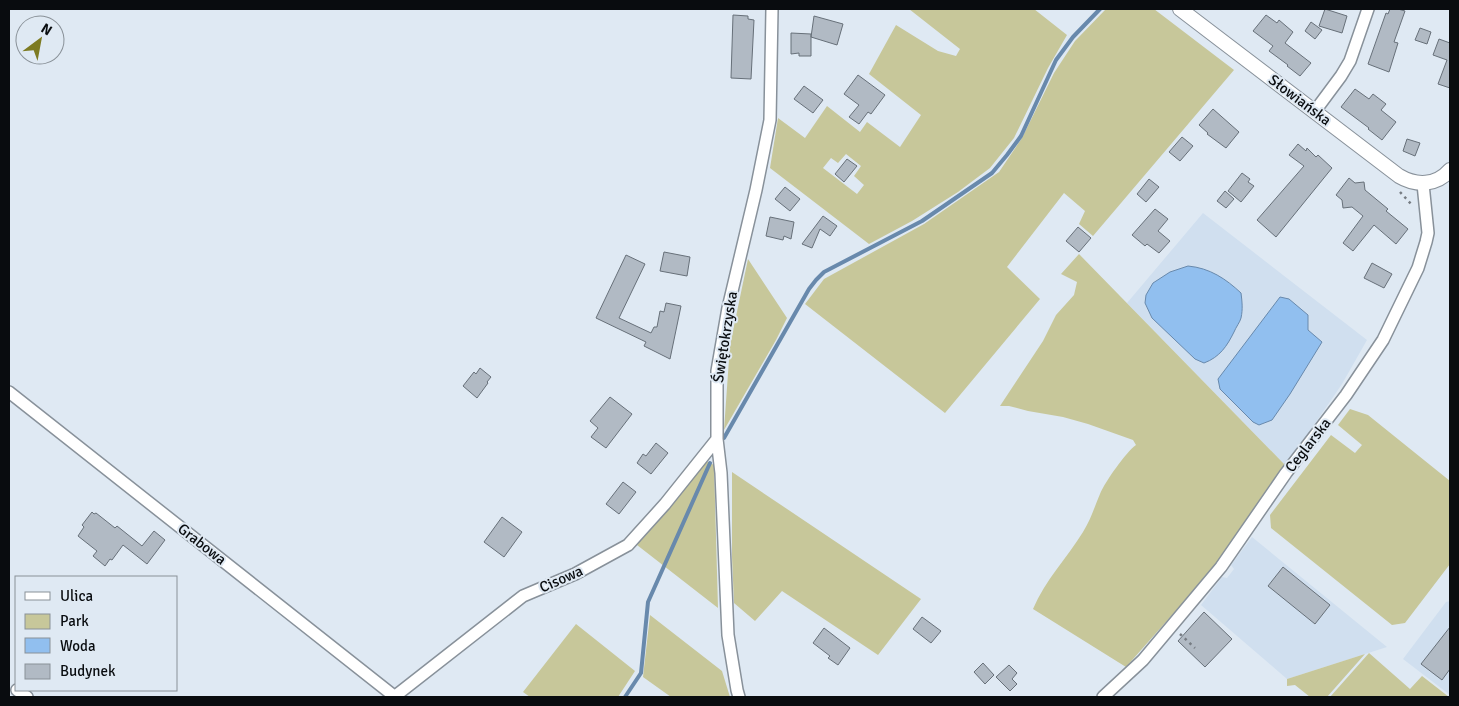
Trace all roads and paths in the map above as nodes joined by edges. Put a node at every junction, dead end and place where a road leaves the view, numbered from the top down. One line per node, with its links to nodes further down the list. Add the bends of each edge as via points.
1 (772, 9): 8 (street, Świętokrzyska, via 770,120 717,371)
2 (1180, 9): 4 (street, Słowiańska)
3 (1368, 9): 4 (street, via 1350,61)
4 (1315, 111): 6 (street, Słowiańska, via 1399,176)
5 (1450, 170): 6 (street, via 1444,176)
6 (1423, 184): 9 (street, Ceglarska, via 1426,242 1418,268 1383,340 1221,566)
7 (9, 392): 11 (street, Grabowa)
8 (715, 442): 11 (street, Cisowa, via 628,545 575,574 523,596); 12 (street, Świętokrzyska, via 721,473 728,636)
9 (1171, 626): 10 (path); 13 (street, Ceglarska, via 1143,660)
10 (1195, 648)
11 (394, 697)
12 (739, 697)
13 (1103, 697)

